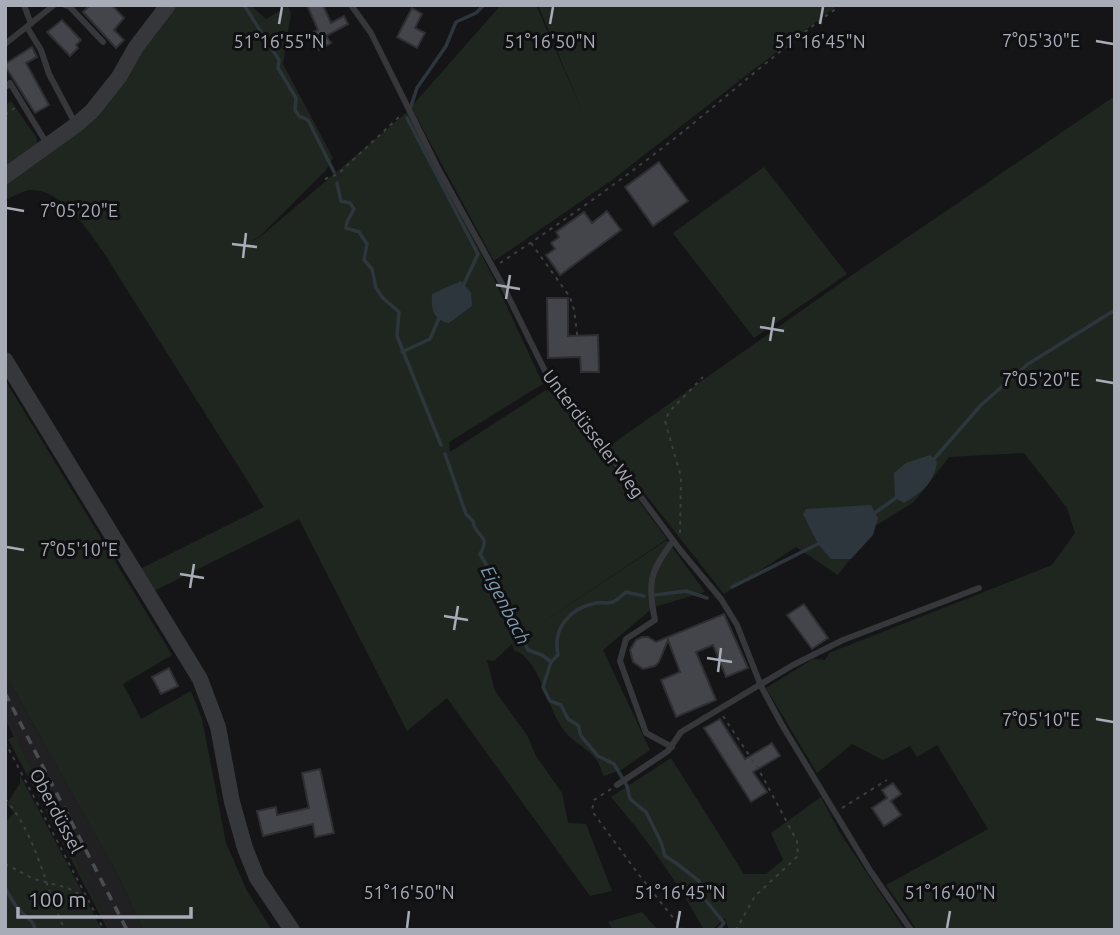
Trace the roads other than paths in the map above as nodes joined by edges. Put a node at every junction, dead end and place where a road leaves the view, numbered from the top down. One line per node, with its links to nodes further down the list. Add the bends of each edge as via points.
1 (24, 5): 6 (lane)
2 (54, 5): 6 (lane)
3 (65, 5): 7 (lane)
4 (168, 5): 10 (street, via 104,98)
5 (351, 5): 14 (lane, Unterdüsseler Weg, via 371,33 551,383)
6 (29, 25): 8 (lane); 10 (lane)
7 (103, 42)
8 (5, 44)
9 (7, 86): 11 (lane, via 10,83)
10 (76, 125): 11 (street)
11 (48, 146): 12 (street)
12 (5, 176)
13 (5, 360): 19 (street, via 200,679 218,727 245,848 257,878)
14 (673, 541): 16 (lane, Unterdüsseler Weg, via 737,625); 17 (lane, via 652,578 655,620 626,639 620,662 646,733)
15 (979, 588): 16 (lane, via 843,640)
16 (761, 686): 17 (lane, via 681,732); 20 (lane, Unterdüsseler Weg, via 871,872)
17 (671, 747): 18 (lane)
18 (618, 785)
19 (292, 930)
20 (911, 930)

